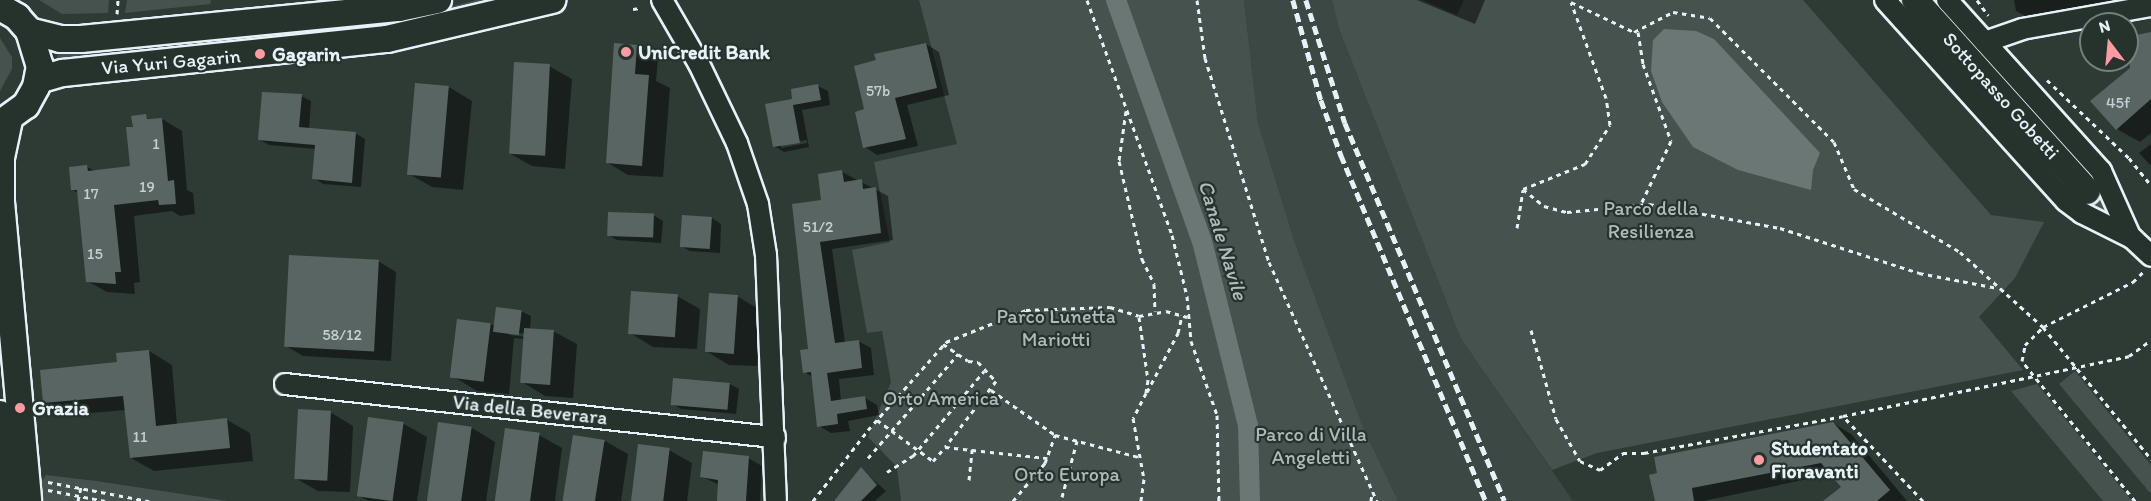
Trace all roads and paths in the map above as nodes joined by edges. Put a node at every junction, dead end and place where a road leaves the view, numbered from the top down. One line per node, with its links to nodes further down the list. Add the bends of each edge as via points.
1 (118, 0): 17 (path)
2 (438, 0): 18 (main road, Via Yuri Gagarin, via 387,9 81,39 60,39)
3 (552, 0): 22 (main road, Via Yuri Gagarin, via 387,39 63,73)
4 (662, 0): 53 (street, via 699,64 737,143 758,204 766,255)
5 (1087, 0): 23 (path)
6 (1197, 0): 65 (path, via 1211,79 1269,262)
7 (1885, 0): 30 (street, via 2066,201)
8 (1914, 0): 27 (main road, Sottopasso Gobetti)
9 (1947, 0): 20 (street)
10 (1977, 0): 16 (path)
11 (1571, 1): 19 (path); 26 (path, via 1606,98 1610,124 1585,164)
12 (2, 6): 18 (main road)
13 (2151, 6): 20 (street, via 2022,29)
14 (640, 8): 15 (path)
15 (633, 9)
16 (1991, 18)
17 (116, 19)
18 (29, 31): 22 (main road, via 39,54)
19 (1638, 32): 28 (path, via 1643,64 1671,141); 32 (path, via 1658,17 1673,12 1710,18 1834,142 1854,189 1863,198 1908,219 1960,252)
20 (1984, 42): 30 (street, via 2104,175)
21 (2045, 78): 25 (path)
22 (38, 80): 24 (main road, via 26,105)
23 (1127, 109): 33 (path, via 1119,160 1142,259 1154,285); 36 (path, via 1172,235 1187,296)
24 (4, 122): 66 (main road, via 0,194)
25 (2151, 184)
26 (1523, 189): 28 (path, via 1544,206 1567,212); 29 (path)
27 (2087, 191)
28 (1640, 206): 32 (path, via 1780,228 1919,273)
29 (1517, 228)
30 (2132, 238): 31 (street)
31 (2148, 262): 37 (path, via 2133,282)
32 (2000, 289): 37 (path)
33 (1155, 312): 34 (path); 35 (path)
34 (1182, 315): 36 (path); 47 (path, via 1178,333)
35 (1139, 316): 40 (path, via 1110,307 1026,310); 47 (path)
36 (1187, 317): 78 (path, via 1217,415)
37 (2043, 327): 42 (path); 44 (path, via 2025,345 2022,361)
38 (1531, 330): 49 (path, via 1556,419 1580,461 1600,470 1623,453 1644,453)
39 (2151, 340): 42 (path, via 2129,356)
40 (943, 344): 41 (path); 50 (path)
41 (958, 354): 43 (path, via 978,362); 51 (path)
42 (2077, 368): 44 (path); 61 (path)
43 (984, 371): 46 (path, via 996,381); 57 (path)
44 (2034, 378): 49 (path); 82 (path)
45 (285, 384): 53 (street, Via della Beverara)
46 (990, 389): 52 (path); 55 (path)
47 (1146, 393): 60 (path, via 1133,418)
48 (0, 414): 70 (main road)
49 (1843, 416): 81 (path)
50 (877, 420): 51 (path); 75 (path)
51 (893, 433): 57 (path); 58 (path)
52 (1055, 435): 54 (path); 59 (path)
53 (775, 437): 74 (street)
54 (1077, 441): 60 (path); 68 (path)
55 (945, 447): 56 (path); 57 (path, via 933,461)
56 (972, 449): 59 (path); 63 (path)
57 (918, 451): 62 (path)
58 (868, 458)
59 (1047, 458): 76 (path)
60 (1139, 458): 77 (path, via 1144,479)
61 (2151, 459)
62 (886, 472)
63 (969, 480)
64 (81, 487): 66 (path); 67 (path); 73 (path)
65 (1372, 490): 79 (path); 80 (path)
66 (37, 491): 67 (path)
67 (79, 495): 69 (path); 71 (path)
68 (1062, 497)
69 (86, 499): 72 (path)
70 (9, 501)
71 (78, 501)
72 (105, 501)
73 (150, 501)
74 (776, 501)
75 (813, 501)
76 (1013, 501)
77 (1141, 501)
78 (1219, 501)
79 (1371, 501)
80 (1377, 501)
81 (1923, 501)
82 (2135, 501)

